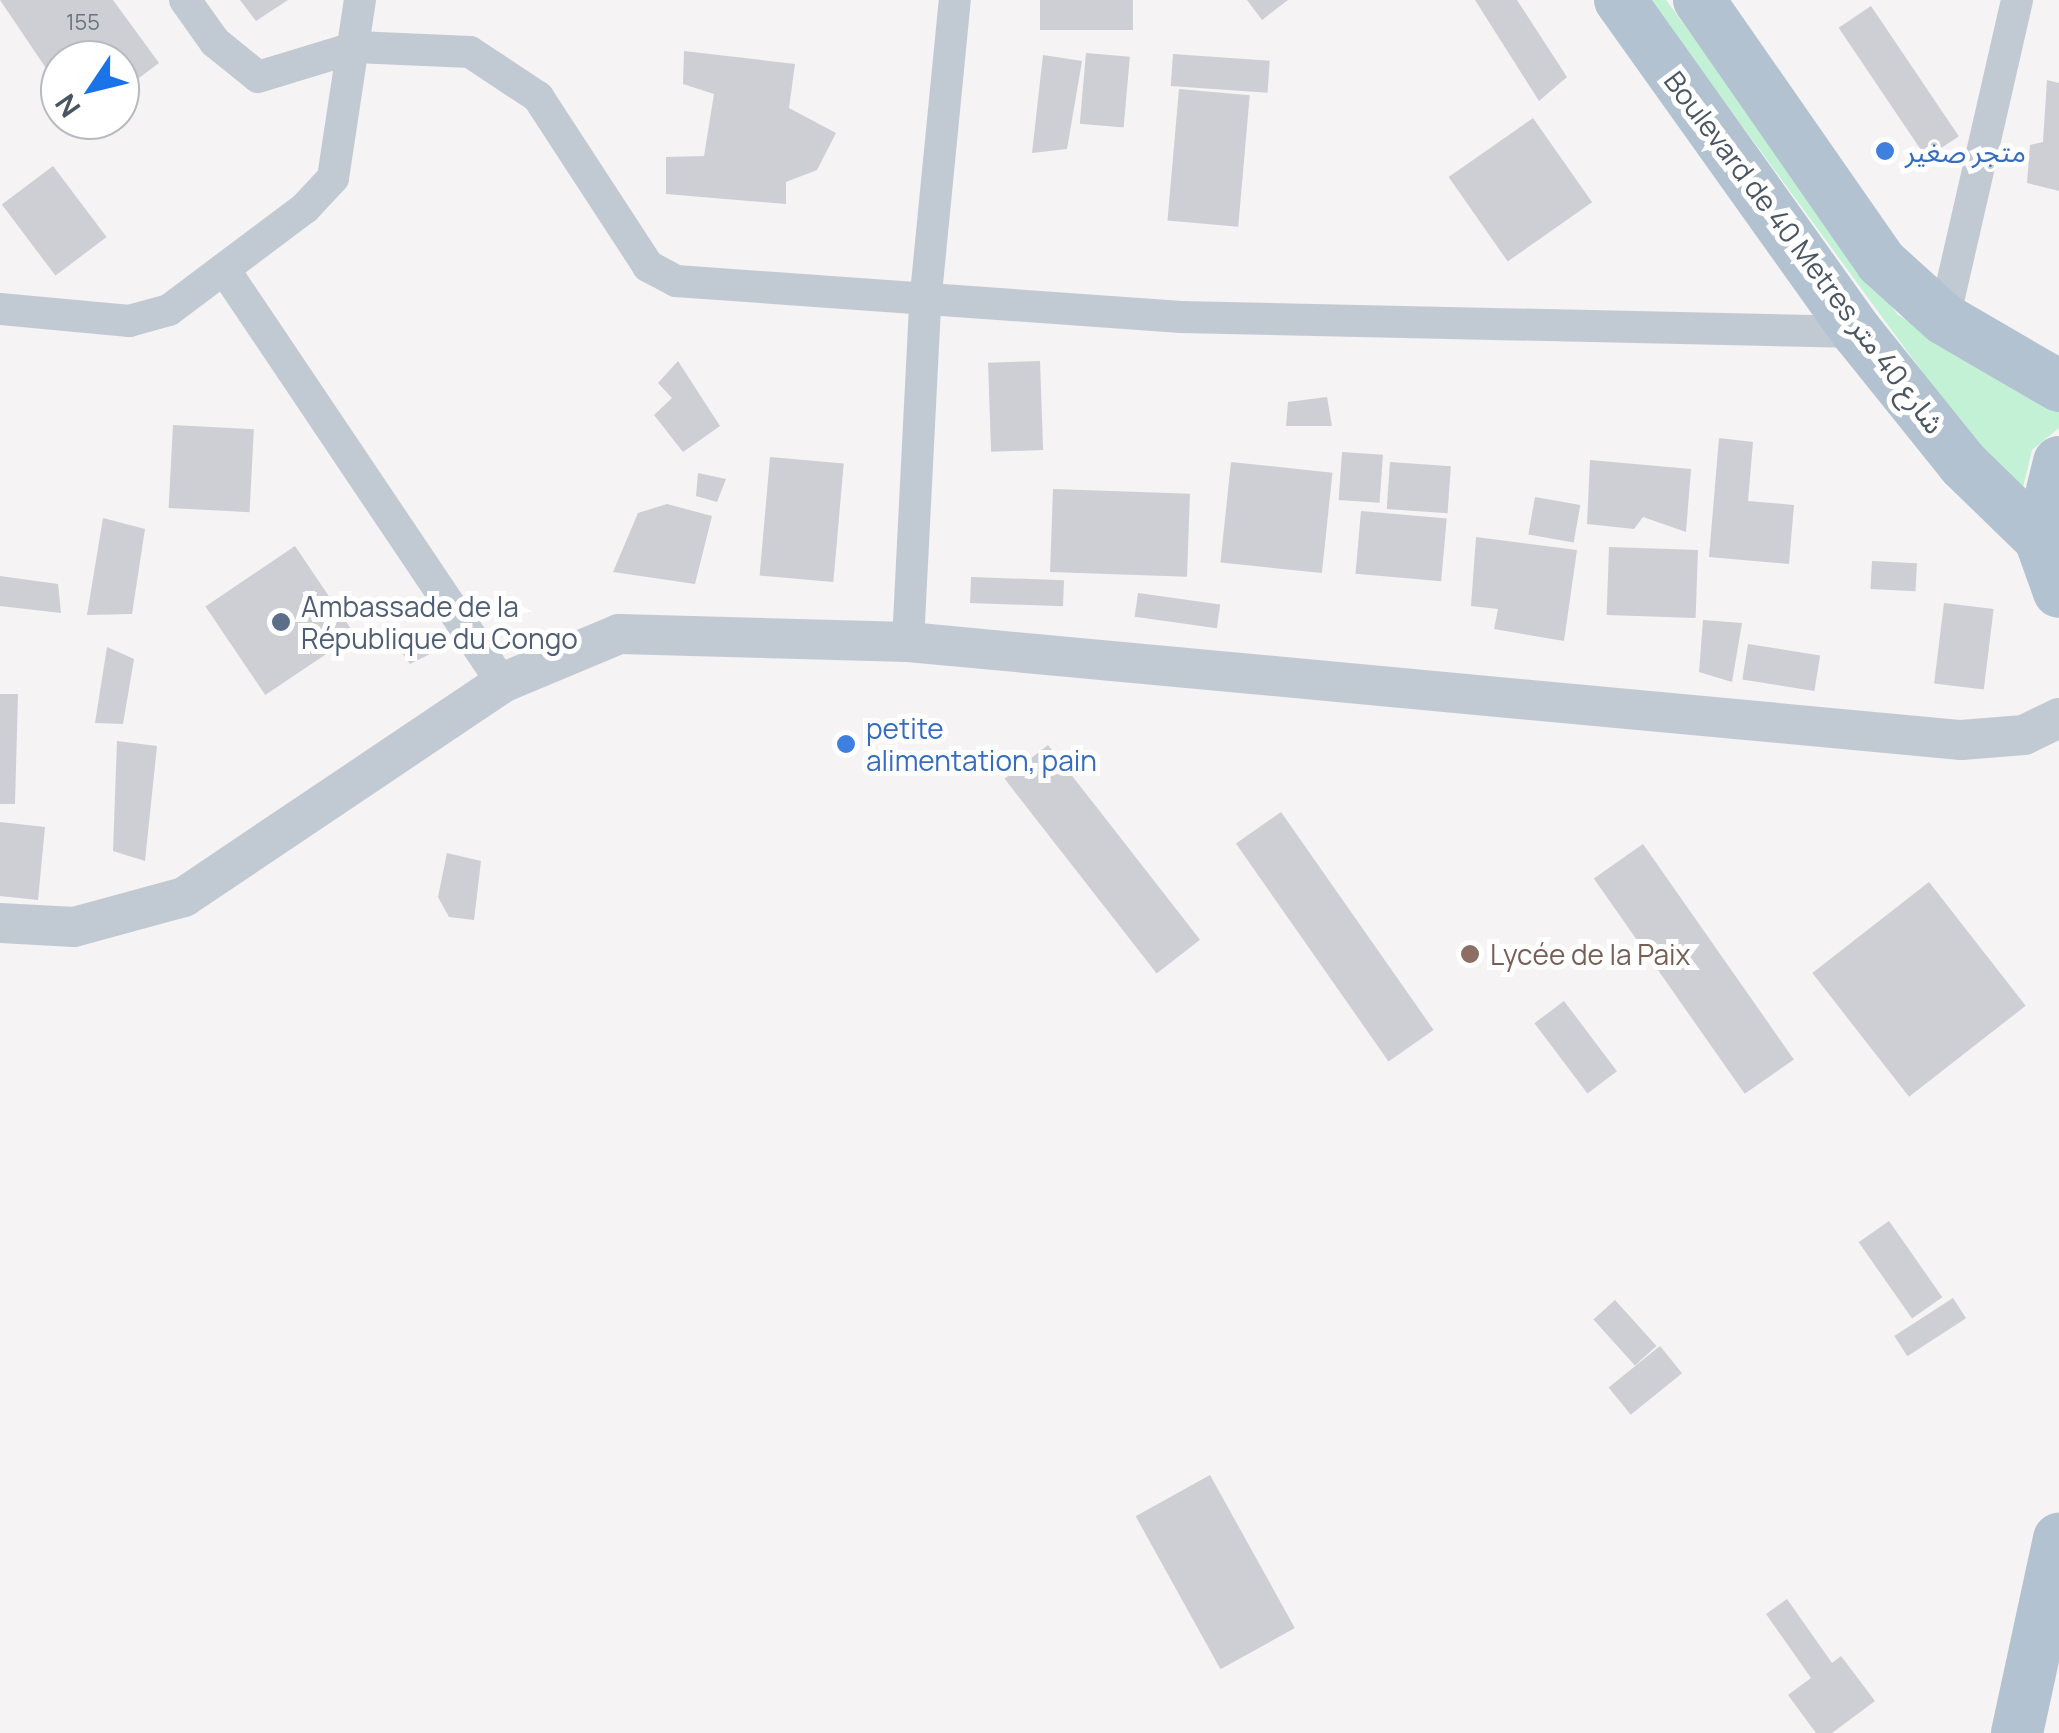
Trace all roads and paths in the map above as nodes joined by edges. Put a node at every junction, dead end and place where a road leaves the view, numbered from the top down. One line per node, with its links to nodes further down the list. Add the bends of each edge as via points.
1 (185, 0): 7 (street, via 215,42 258,77)
2 (360, 0): 7 (street)
3 (955, 0): 9 (street)
4 (1620, 0): 12 (main road, Boulevard de 40 Metres شارع 40 متر)
5 (1698, 0): 11 (main road, Boulevard de 40 Metres شارع 40 متر, via 1881,262)
6 (2018, 0): 11 (street)
7 (356, 47): 8 (street, via 333,178); 9 (street, via 470,52 538,97 648,266 676,281 860,290)
8 (224, 269): 10 (street, via 169,310 129,320); 18 (street)
9 (925, 304): 12 (street); 17 (street)
10 (0, 310)
11 (1944, 320): 13 (main road, Boulevard de 40 Metres شارع 40 متر)
12 (1857, 332): 15 (main road, Boulevard de 40 Metres شارع 40 متر, via 1963,464)
13 (2059, 386)
14 (2059, 462): 15 (main road)
15 (2040, 539): 16 (main road)
16 (2059, 592)
17 (908, 642): 18 (street, via 619,634); 19 (street, via 1961,740 2024,735)
18 (502, 683): 20 (street, via 184,896 74,927)
19 (2059, 718)
20 (0, 923)
21 (2059, 1538): 22 (main road)
22 (2017, 1733)

